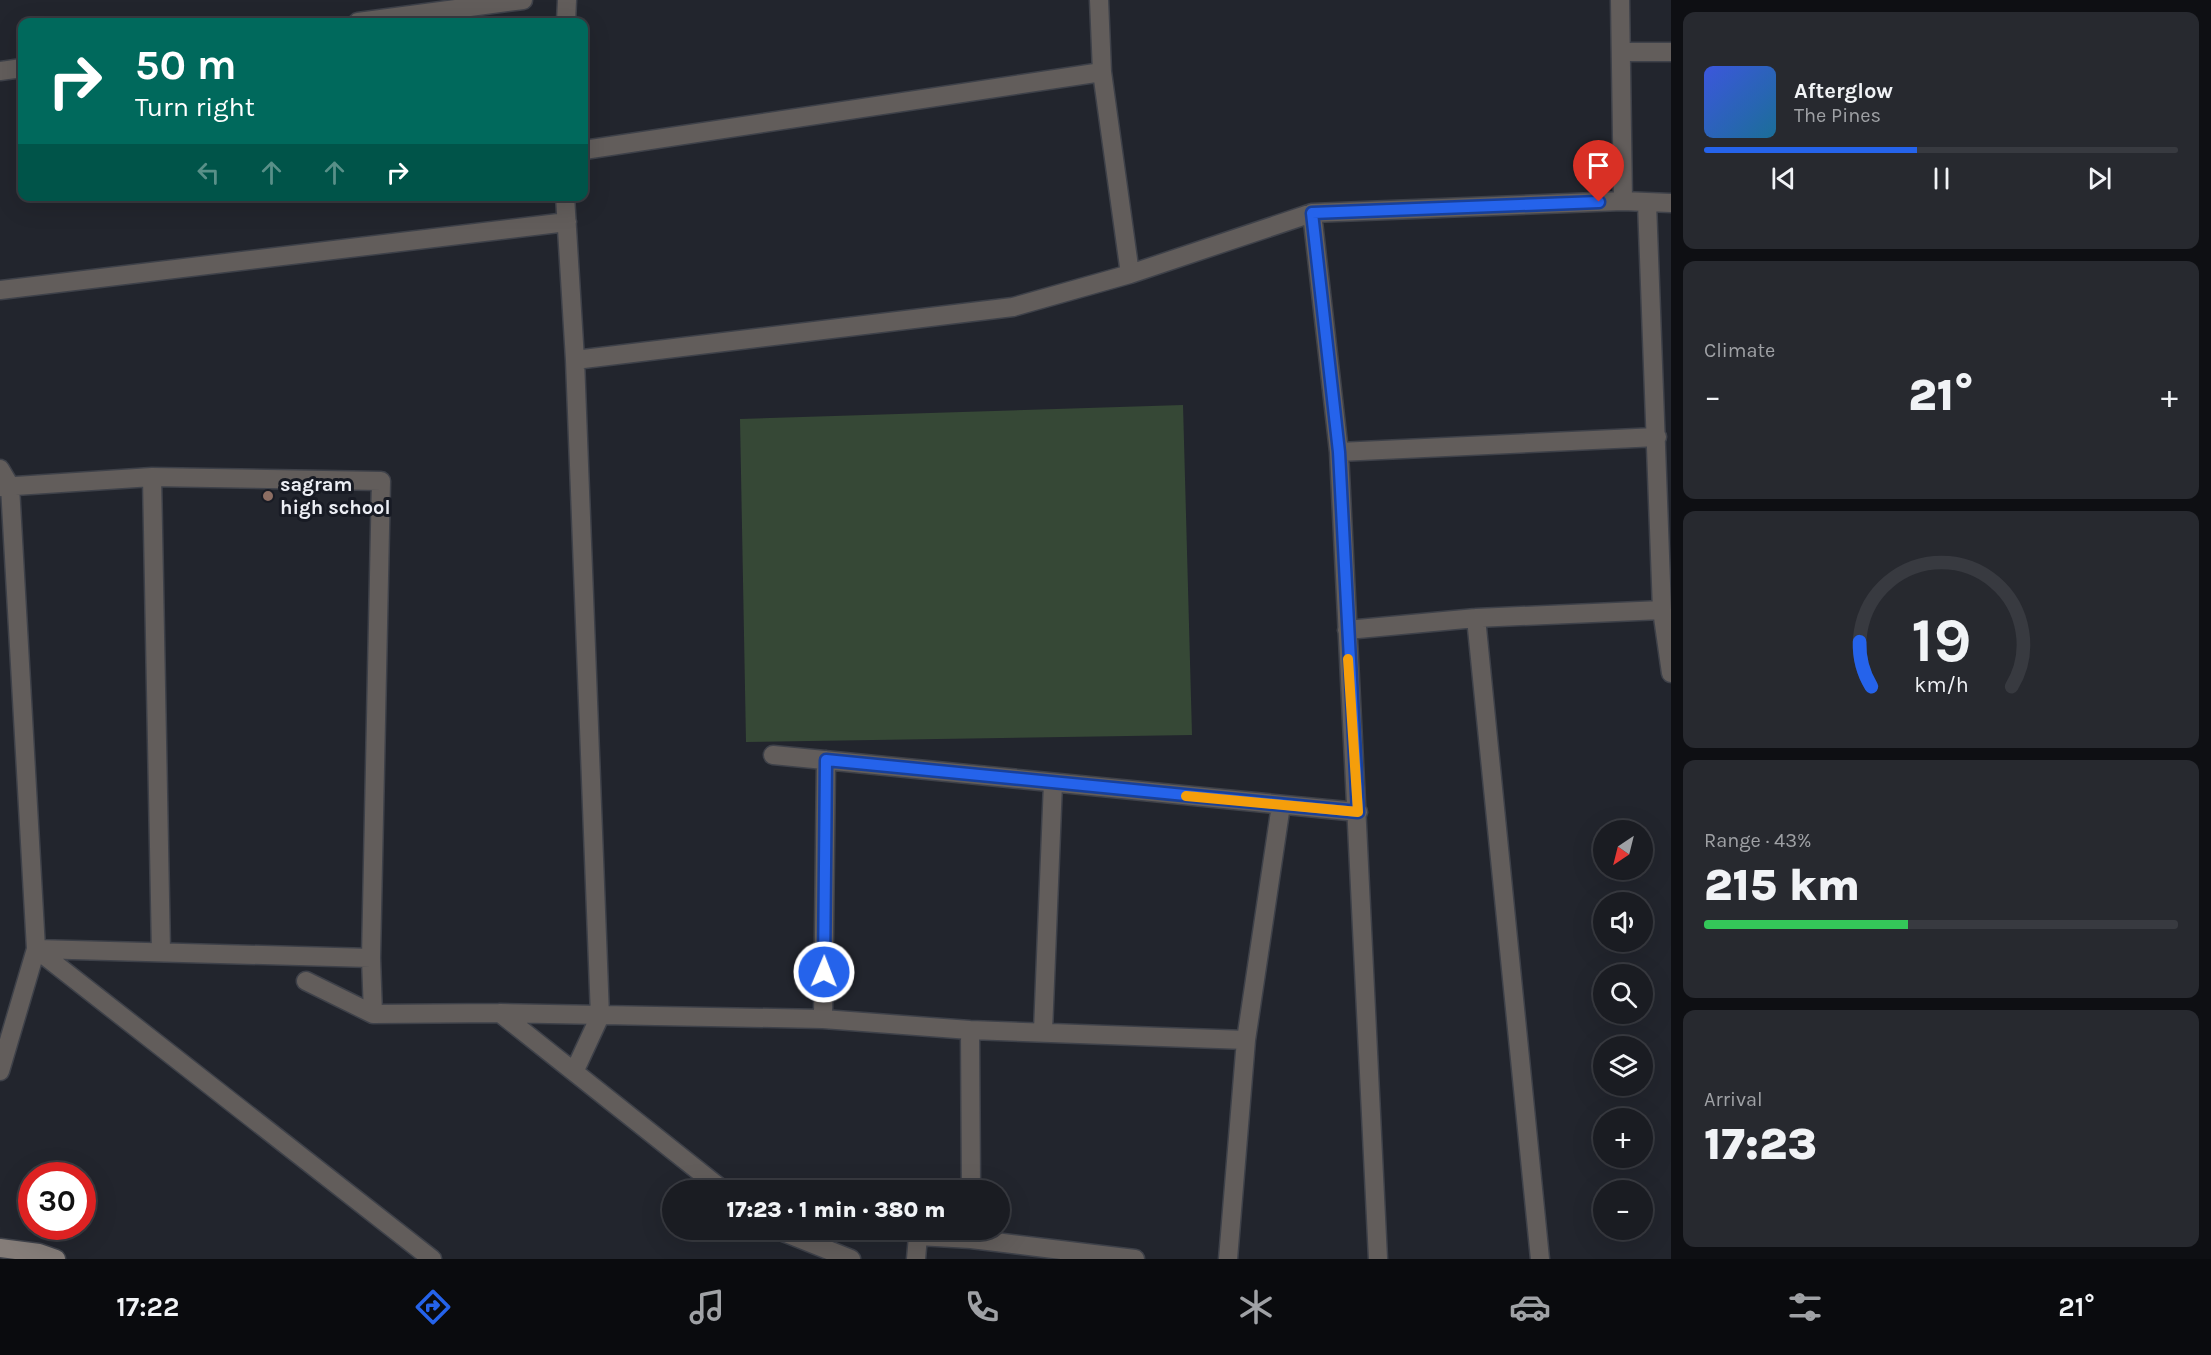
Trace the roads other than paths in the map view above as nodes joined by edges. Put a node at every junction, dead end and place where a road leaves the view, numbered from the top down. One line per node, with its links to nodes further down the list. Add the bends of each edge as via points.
1 (523, 0): 5 (street)
2 (567, 0): 6 (street)
3 (1099, 0): 11 (street)
4 (1620, 0): 7 (street)
5 (388, 18)
6 (566, 18)
7 (1621, 52): 8 (street); 14 (street)
8 (1671, 52)
9 (18, 69): 10 (street)
10 (0, 71)
11 (1102, 72): 12 (street); 19 (street)
12 (588, 149)
13 (565, 201): 18 (street)
14 (1623, 201): 15 (street); 17 (street)
15 (1647, 203): 16 (street); 22 (street)
16 (1671, 203)
17 (1312, 213): 19 (street); 23 (street)
18 (567, 222): 20 (street); 21 (street)
19 (1130, 274): 21 (street, via 1013,307)
20 (0, 290)
21 (574, 360): 42 (street)
22 (1657, 437): 23 (street); 27 (street)
23 (1339, 452): 29 (street)
24 (0, 469): 26 (street)
25 (152, 477): 26 (street); 37 (street); 38 (street, via 381,481)
26 (3, 492): 36 (street, via 12,531)
27 (1662, 610): 28 (street); 30 (street)
28 (1476, 618): 29 (street); 62 (street)
29 (1347, 630): 35 (street)
30 (1671, 662)
31 (773, 755): 32 (street)
32 (826, 760): 33 (street); 43 (street)
33 (1053, 783): 34 (street); 45 (street)
34 (1281, 805): 35 (street); 46 (street)
35 (1358, 812): 61 (street)
36 (36, 949): 37 (street); 47 (street); 56 (street)
37 (161, 952): 38 (street)
38 (371, 958): 41 (street)
39 (306, 981): 41 (street)
40 (500, 1012): 41 (street); 42 (street); 48 (street)
41 (373, 1014)
42 (600, 1016): 43 (street); 48 (street)
43 (823, 1019): 44 (street)
44 (970, 1030): 45 (street); 50 (street)
45 (1043, 1031): 46 (street)
46 (1246, 1040): 60 (street)
47 (0, 1071)
48 (575, 1071): 49 (street)
49 (710, 1180)
50 (971, 1180)
51 (803, 1240): 57 (street)
52 (918, 1240): 58 (street)
53 (1005, 1240): 59 (street)
54 (0, 1248): 55 (street)
55 (56, 1259)
56 (432, 1259)
57 (851, 1259)
58 (916, 1259)
59 (1135, 1259)
60 (1228, 1259)
61 (1378, 1259)
62 (1540, 1259)

